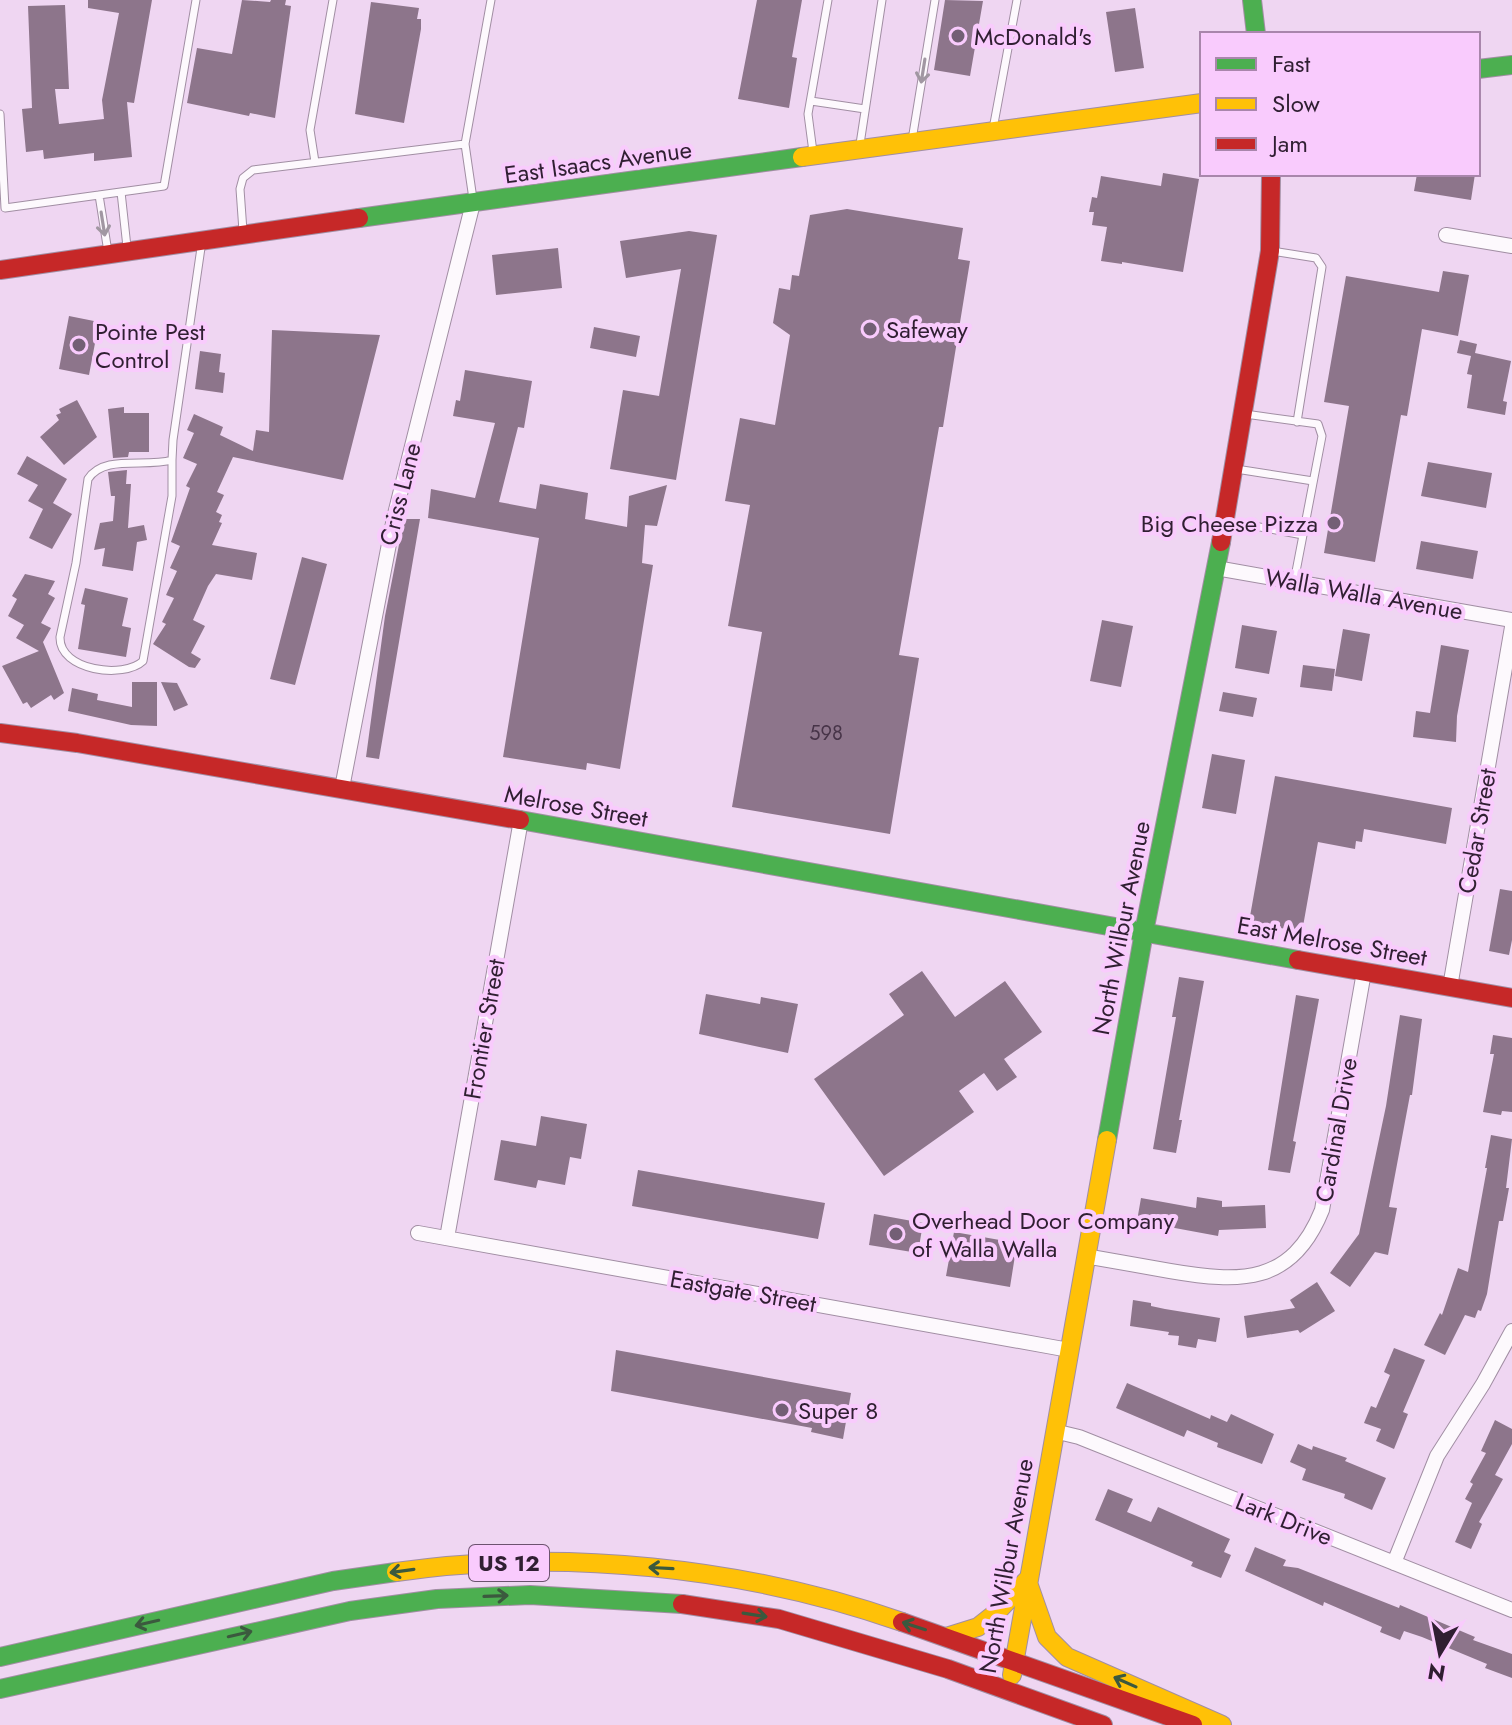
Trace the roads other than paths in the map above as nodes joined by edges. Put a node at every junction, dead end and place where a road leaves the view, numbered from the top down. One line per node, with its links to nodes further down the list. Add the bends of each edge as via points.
1 (196, 0): 23 (lane, via 164,186)
2 (333, 0): 21 (lane, via 310,130)
3 (491, 0): 18 (lane)
4 (828, 0): 12 (lane)
5 (882, 0): 14 (lane)
6 (935, 0): 17 (lane, one-way to 17)
7 (1017, 0): 16 (lane)
8 (1252, 0): 9 (main road)
9 (1256, 32)
10 (1512, 65): 11 (main road)
11 (1480, 69)
12 (811, 101): 14 (lane); 20 (lane)
13 (1200, 103): 16 (main road, East Isaacs Avenue)
14 (865, 109): 19 (lane)
15 (0, 114): 24 (lane, via 5,208)
16 (993, 132): 17 (main road, East Isaacs Avenue)
17 (911, 143): 19 (main road, East Isaacs Avenue)
18 (465, 144): 21 (lane); 25 (lane)
19 (859, 150): 20 (main road, East Isaacs Avenue)
20 (814, 156): 25 (main road, East Isaacs Avenue)
21 (315, 162): 26 (lane, via 253,170 243,178)
22 (1271, 176): 31 (main road, North Wilbur Avenue)
23 (121, 192): 24 (lane); 30 (lane)
24 (99, 195): 32 (lane, one-way to 32)
25 (473, 203): 26 (main road, East Isaacs Avenue); 46 (street, Criss Lane, via 394,518)
26 (243, 233): 28 (main road, East Isaacs Avenue)
27 (1446, 235): 29 (street)
28 (203, 238): 30 (main road, East Isaacs Avenue); 36 (lane)
29 (1512, 246)
30 (128, 250): 32 (main road, East Isaacs Avenue)
31 (1270, 251): 34 (main road, North Wilbur Avenue); 35 (lane, via 1316,258 1322,267)
32 (108, 253): 33 (main road, East Isaacs Avenue)
33 (0, 270)
34 (1243, 414): 35 (lane); 37 (main road, North Wilbur Avenue)
35 (1297, 422): 38 (lane, via 1318,424 1322,436)
36 (172, 460): 36 (lane, via 172,496 143,661 121,671 78,664 60,646 60,637 88,479 106,464)
37 (1234, 469): 38 (lane); 39 (main road, North Wilbur Avenue)
38 (1313, 481): 40 (lane)
39 (1225, 520): 40 (lane); 41 (main road, North Wilbur Avenue)
40 (1303, 535): 42 (lane)
41 (1216, 568): 42 (street, Walla Walla Avenue); 48 (main road, North Wilbur Avenue)
42 (1294, 582): 43 (street, Walla Walla Avenue)
43 (1512, 620)
44 (1512, 627): 50 (street, Cedar Street)
45 (0, 733): 46 (main road, Melrose Street)
46 (342, 788): 47 (main road, Melrose Street)
47 (521, 820): 48 (main road, Melrose Street); 53 (street, Frontier Street)
48 (1144, 932): 49 (main road, East Melrose Street); 54 (main road, North Wilbur Avenue)
49 (1364, 972): 50 (main road, East Melrose Street); 54 (street, Cardinal Drive, via 1322,1210 1292,1257 1274,1269 1233,1279)
50 (1450, 987): 51 (main road, East Melrose Street)
51 (1512, 998)
52 (418, 1233): 53 (street, Eastgate Street)
53 (447, 1238): 56 (street, Eastgate Street)
54 (1085, 1256): 56 (main road, North Wilbur Avenue)
55 (1512, 1331): 58 (street, via 1437,1456)
56 (1069, 1350): 57 (main road, North Wilbur Avenue)
57 (1054, 1431): 58 (street, Lark Drive); 59 (main road, North Wilbur Avenue)
58 (1394, 1563): 60 (street, Lark Drive)
59 (1027, 1580): 61 (main road, via 978,1627); 63 (main road, North Wilbur Avenue); 68 (main road, one-way to 59, via 1067,1657 1047,1637)
60 (1512, 1610)
61 (946, 1637): 62 (main road, US 12, one-way to 62, via 784,1587 675,1569 528,1562 424,1568 333,1581); 63 (main road, US 12)
62 (0, 1657)
63 (1014, 1661): 65 (main road, North Wilbur Avenue); 67 (main road, US 12)
64 (0, 1689): 65 (main road, US 12, one-way to 65, via 350,1611 437,1599 530,1595 672,1602 779,1619)
65 (1009, 1690): 66 (main road, US 12)
66 (1103, 1725)
67 (1193, 1725)
68 (1222, 1725)

